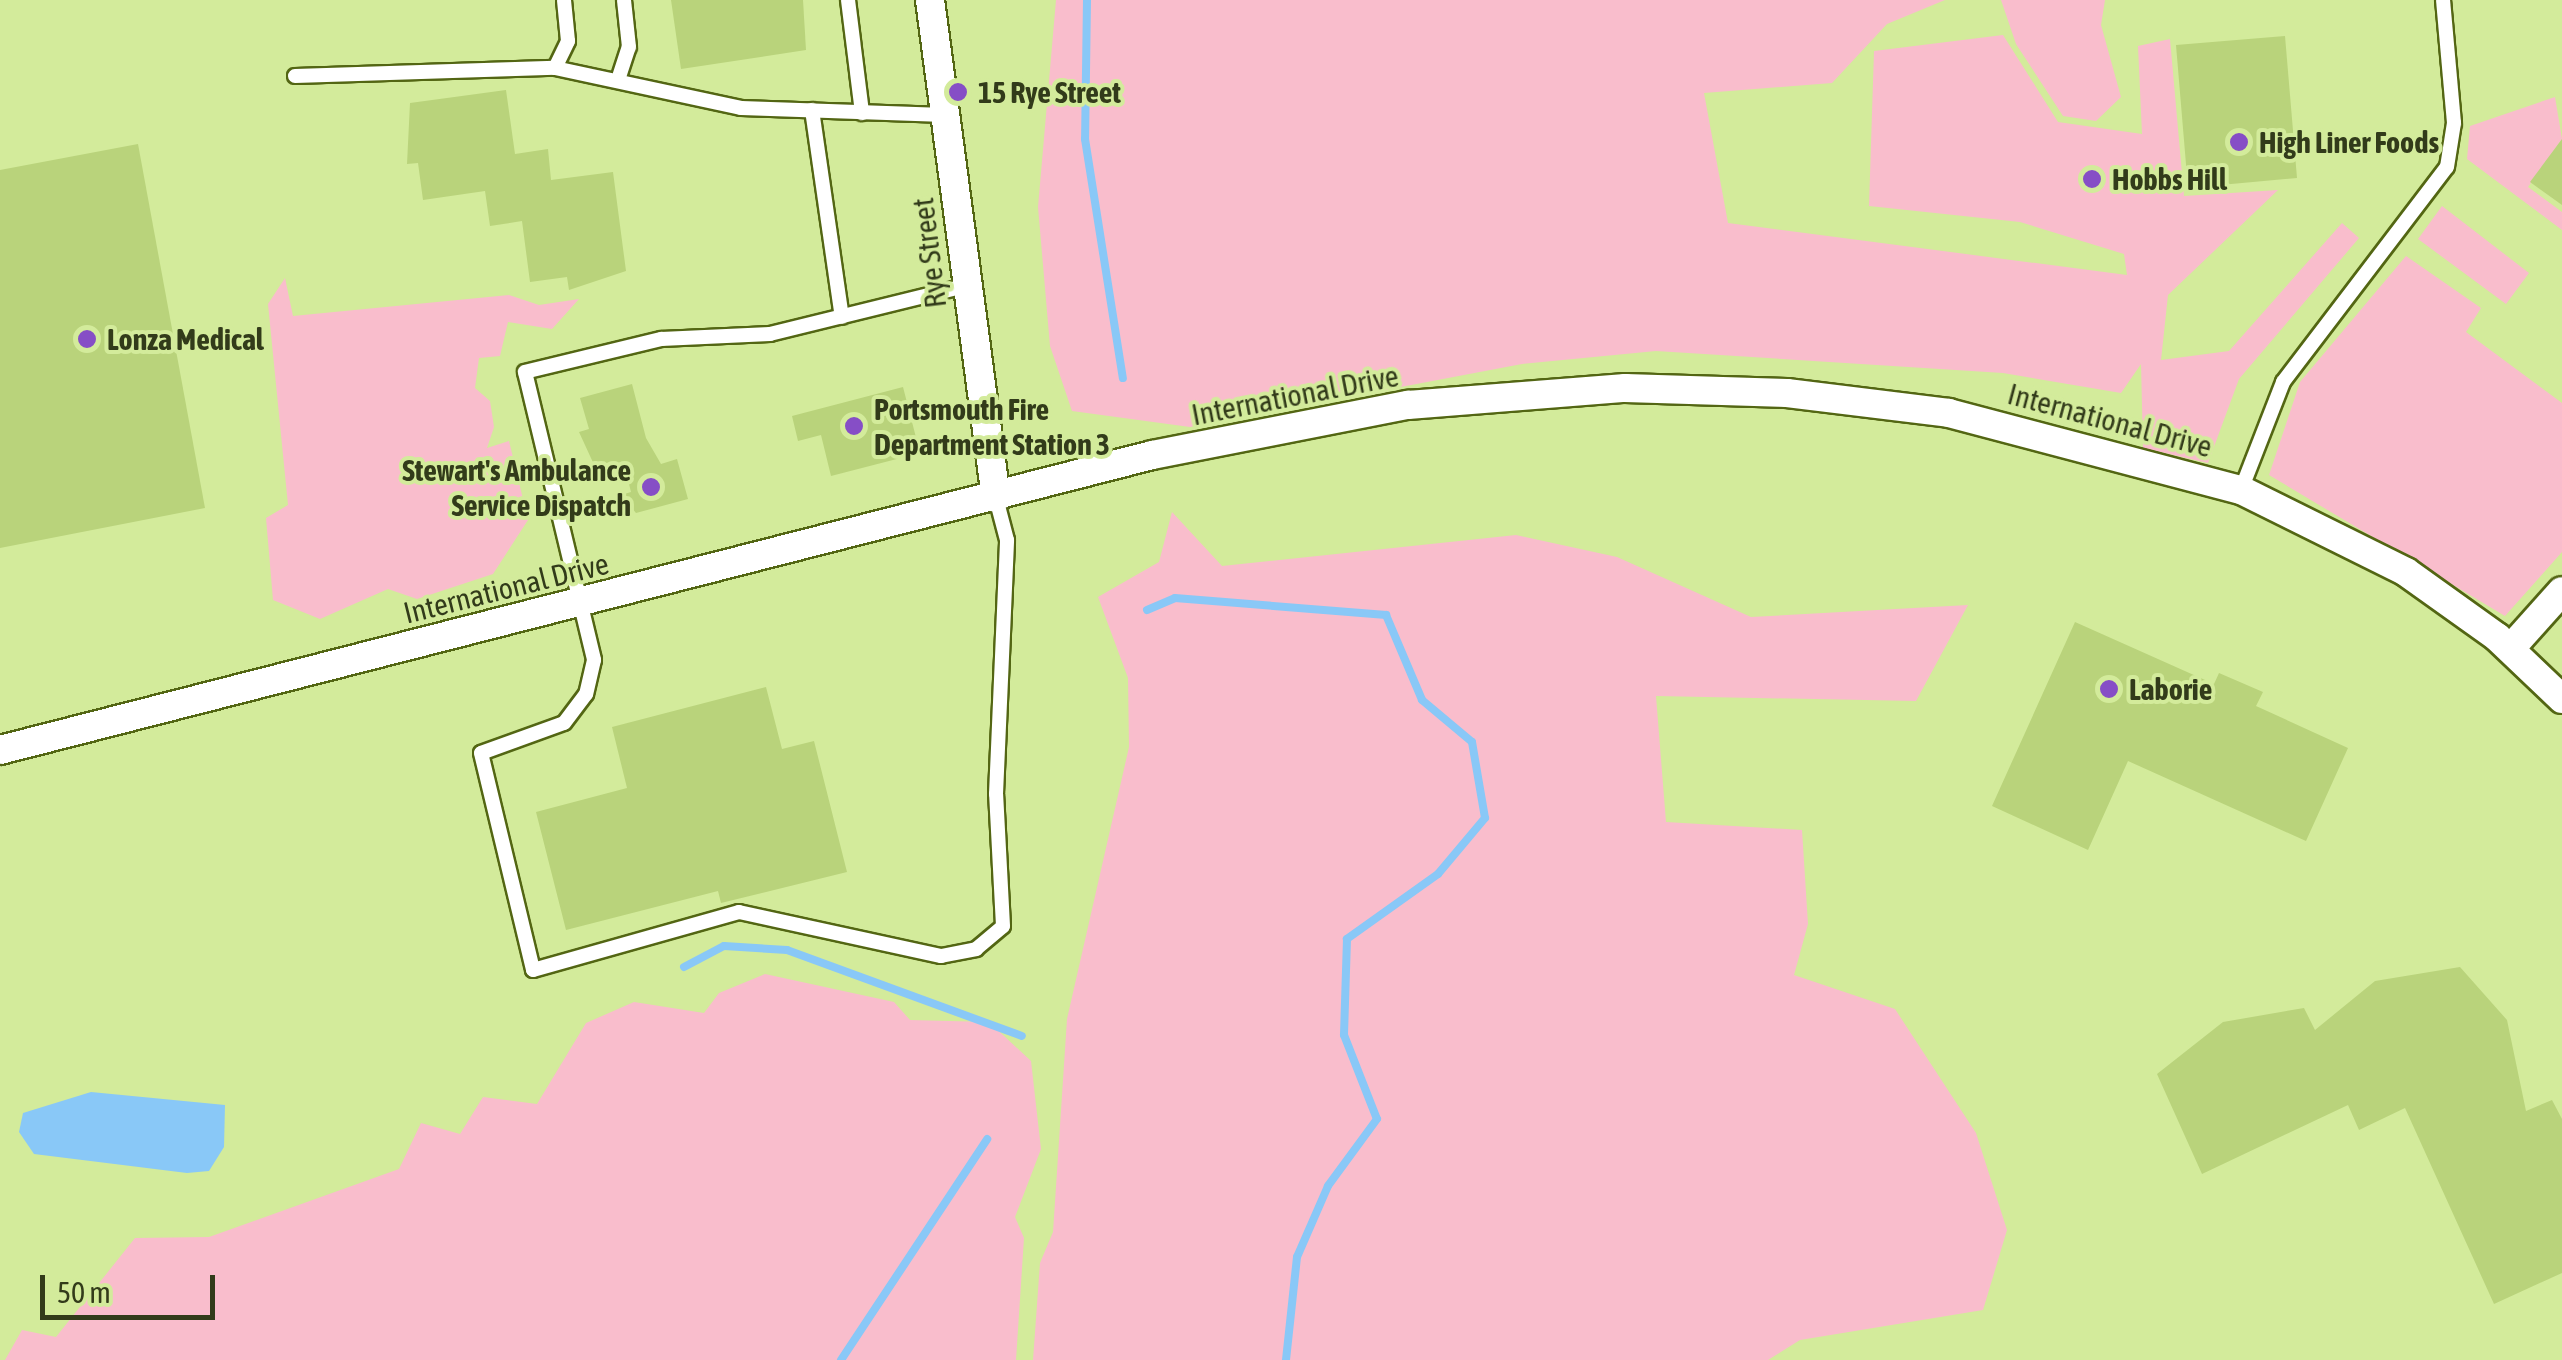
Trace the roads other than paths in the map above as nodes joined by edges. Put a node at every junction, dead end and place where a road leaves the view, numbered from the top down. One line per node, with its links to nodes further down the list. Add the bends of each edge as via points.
1 (564, 0): 6 (lane, via 568,42)
2 (624, 0): 8 (lane, via 629,47)
3 (848, 0): 10 (lane)
4 (930, 0): 11 (street, Rye Street)
5 (2443, 0): 14 (lane, via 2454,122 2447,166 2283,382)
6 (555, 68): 7 (lane); 8 (lane)
7 (296, 76)
8 (618, 80): 9 (lane, via 741,108)
9 (812, 110): 10 (lane); 13 (lane)
10 (862, 113): 11 (lane)
11 (945, 115): 12 (street, Rye Street)
12 (966, 286): 13 (lane); 15 (street, Rye Street)
13 (842, 317): 17 (lane, via 743,337 661,339 525,372)
14 (2241, 490): 15 (street, International Drive, via 2055,435 1896,404 1625,388 1368,412); 18 (street, International Drive, via 2382,558)
15 (996, 498): 17 (street, International Drive); 17 (lane, via 1007,540 996,794 1003,926 976,949 941,956 739,912 533,970 480,753 550,732 577,709 594,660)
16 (2562, 591): 18 (street)
17 (580, 602): 20 (street, International Drive)
18 (2511, 648): 19 (street, International Drive)
19 (2562, 699)
20 (0, 750)

